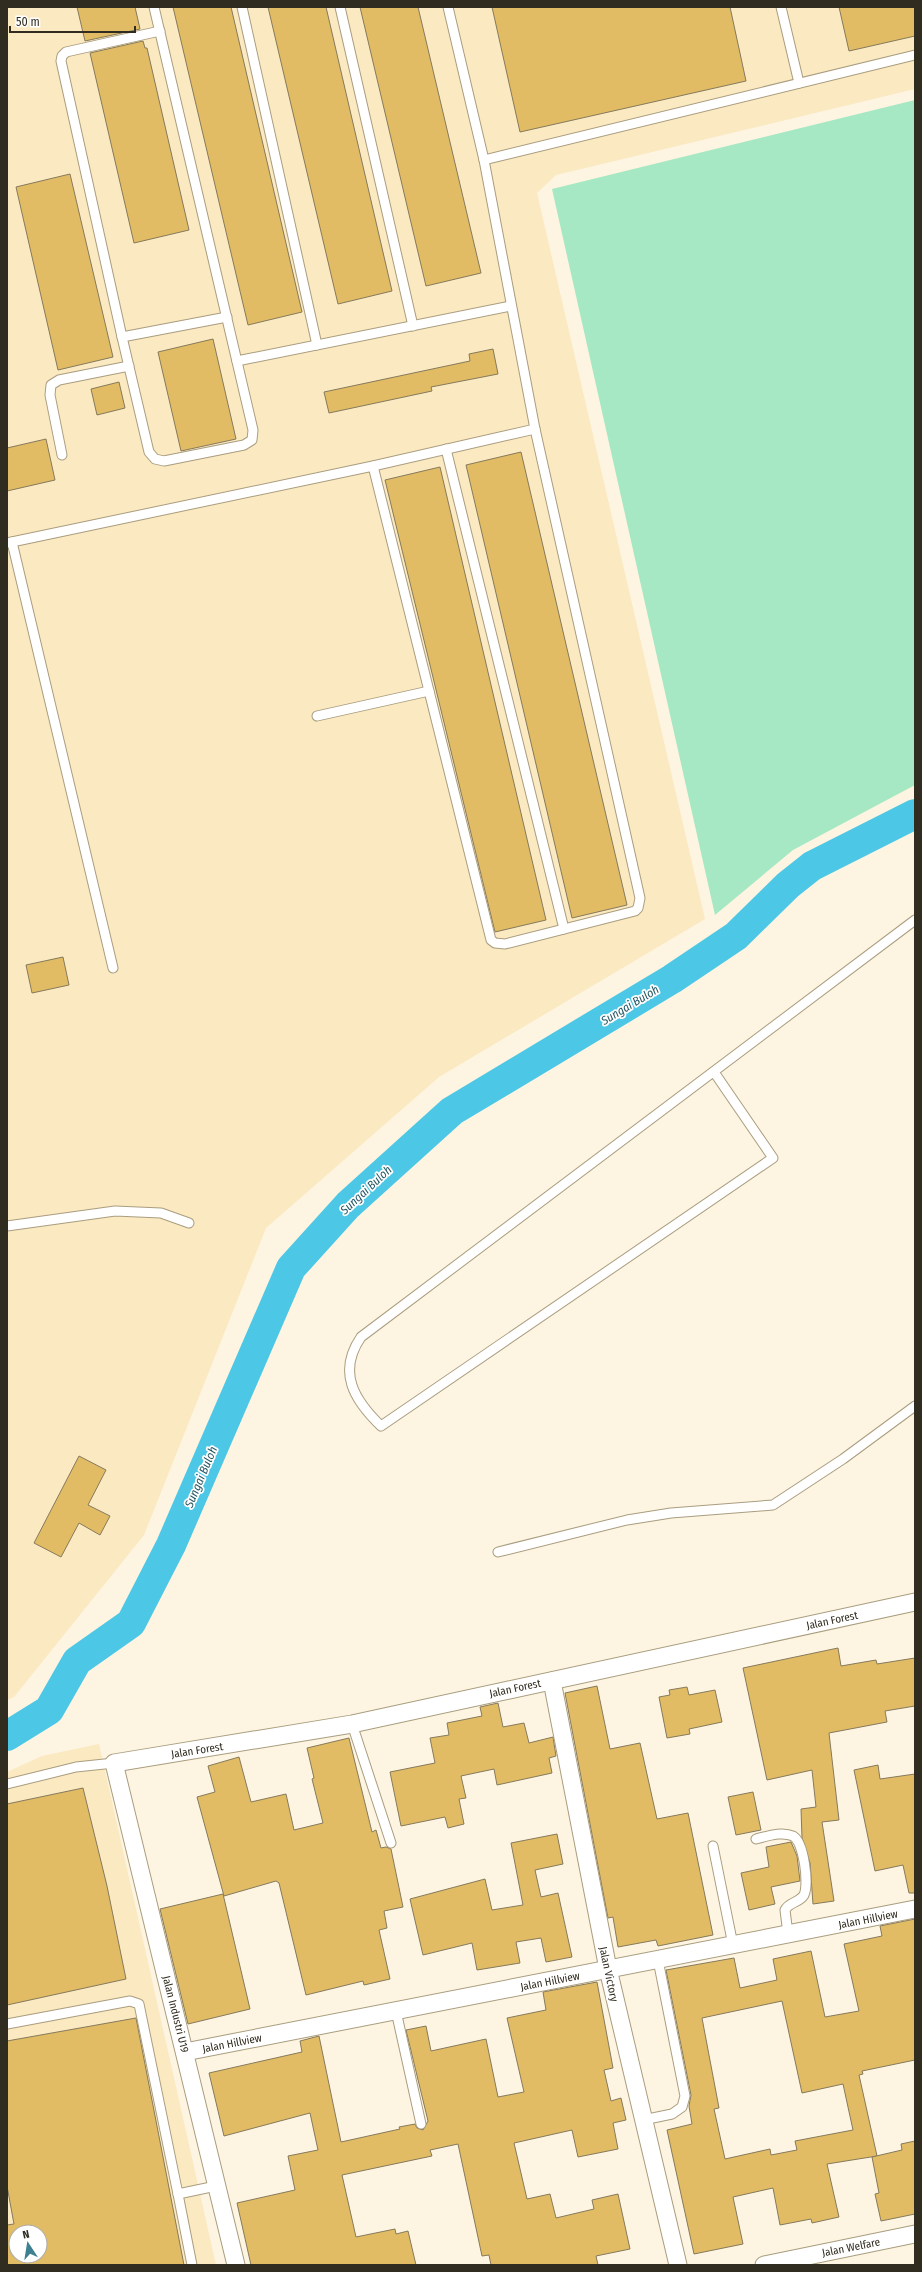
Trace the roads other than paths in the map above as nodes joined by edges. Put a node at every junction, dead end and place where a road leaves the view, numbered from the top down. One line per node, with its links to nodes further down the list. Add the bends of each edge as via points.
1 (154, 7): 6 (lane)
2 (242, 7): 14 (lane)
3 (340, 7): 12 (lane)
4 (448, 7): 9 (lane)
5 (781, 7): 8 (lane)
6 (160, 31): 11 (lane); 13 (lane, via 66,52 60,61)
7 (915, 55): 8 (lane)
8 (799, 83): 9 (lane)
9 (484, 160): 10 (lane)
10 (511, 306): 12 (lane); 17 (lane)
11 (227, 317): 13 (lane); 15 (lane)
12 (413, 326): 14 (lane)
13 (122, 337): 16 (lane)
14 (317, 345): 15 (lane)
15 (237, 361): 16 (lane, via 254,430 252,440 244,445 164,461 155,459 149,452)
16 (129, 366): 19 (lane, via 58,380 51,386 50,395)
17 (535, 429): 18 (lane); 25 (lane, via 640,898 638,908 630,913)
18 (446, 449): 20 (lane); 25 (lane)
19 (62, 456)
20 (373, 466): 21 (lane); 22 (lane)
21 (10, 542): 26 (lane)
22 (429, 691): 23 (lane); 25 (lane, via 492,940 505,944)
23 (316, 716)
24 (915, 920): 27 (lane)
25 (564, 929)
26 (113, 968)
27 (714, 1072): 27 (lane, via 773,1158 381,1426 352,1388 349,1373 351,1354 361,1337)
28 (190, 1223): 29 (lane, via 161,1212 115,1211)
29 (7, 1226)
30 (915, 1406): 31 (lane, via 843,1459 773,1505 656,1515)
31 (498, 1552)
32 (915, 1602): 33 (street, Jalan Forest)
33 (552, 1680): 34 (street, Jalan Forest); 44 (street, Jalan Victory)
34 (352, 1724): 35 (street, Jalan Forest); 38 (lane)
35 (114, 1764): 36 (lane, via 76,1767); 47 (street, Jalan Industri U19)
36 (7, 1784)
37 (756, 1839): 41 (lane, via 786,1834 794,1837 801,1847 806,1878 805,1891 800,1900 785,1910)
38 (391, 1843)
39 (713, 1846): 42 (lane)
40 (915, 1909): 41 (street, Jalan Hillview)
41 (788, 1934): 42 (street, Jalan Hillview)
42 (733, 1945): 43 (street, Jalan Hillview)
43 (658, 1960): 44 (street, Jalan Hillview); 48 (lane, via 685,2096 682,2107 672,2114)
44 (608, 1969): 45 (street, Jalan Hillview); 48 (street, Jalan Victory)
45 (396, 2011): 47 (street, Jalan Hillview); 49 (lane)
46 (7, 2024): 51 (lane, via 130,2001 139,2004)
47 (185, 2052): 50 (street, Jalan Industri U19)
48 (643, 2120): 55 (street, Jalan Victory)
49 (421, 2124)
50 (216, 2186): 51 (lane); 54 (street, Jalan Industri U19)
51 (178, 2194): 53 (lane)
52 (915, 2234): 56 (street, Jalan Welfare)
53 (192, 2265)
54 (236, 2265)
55 (678, 2265)
56 (764, 2265)

